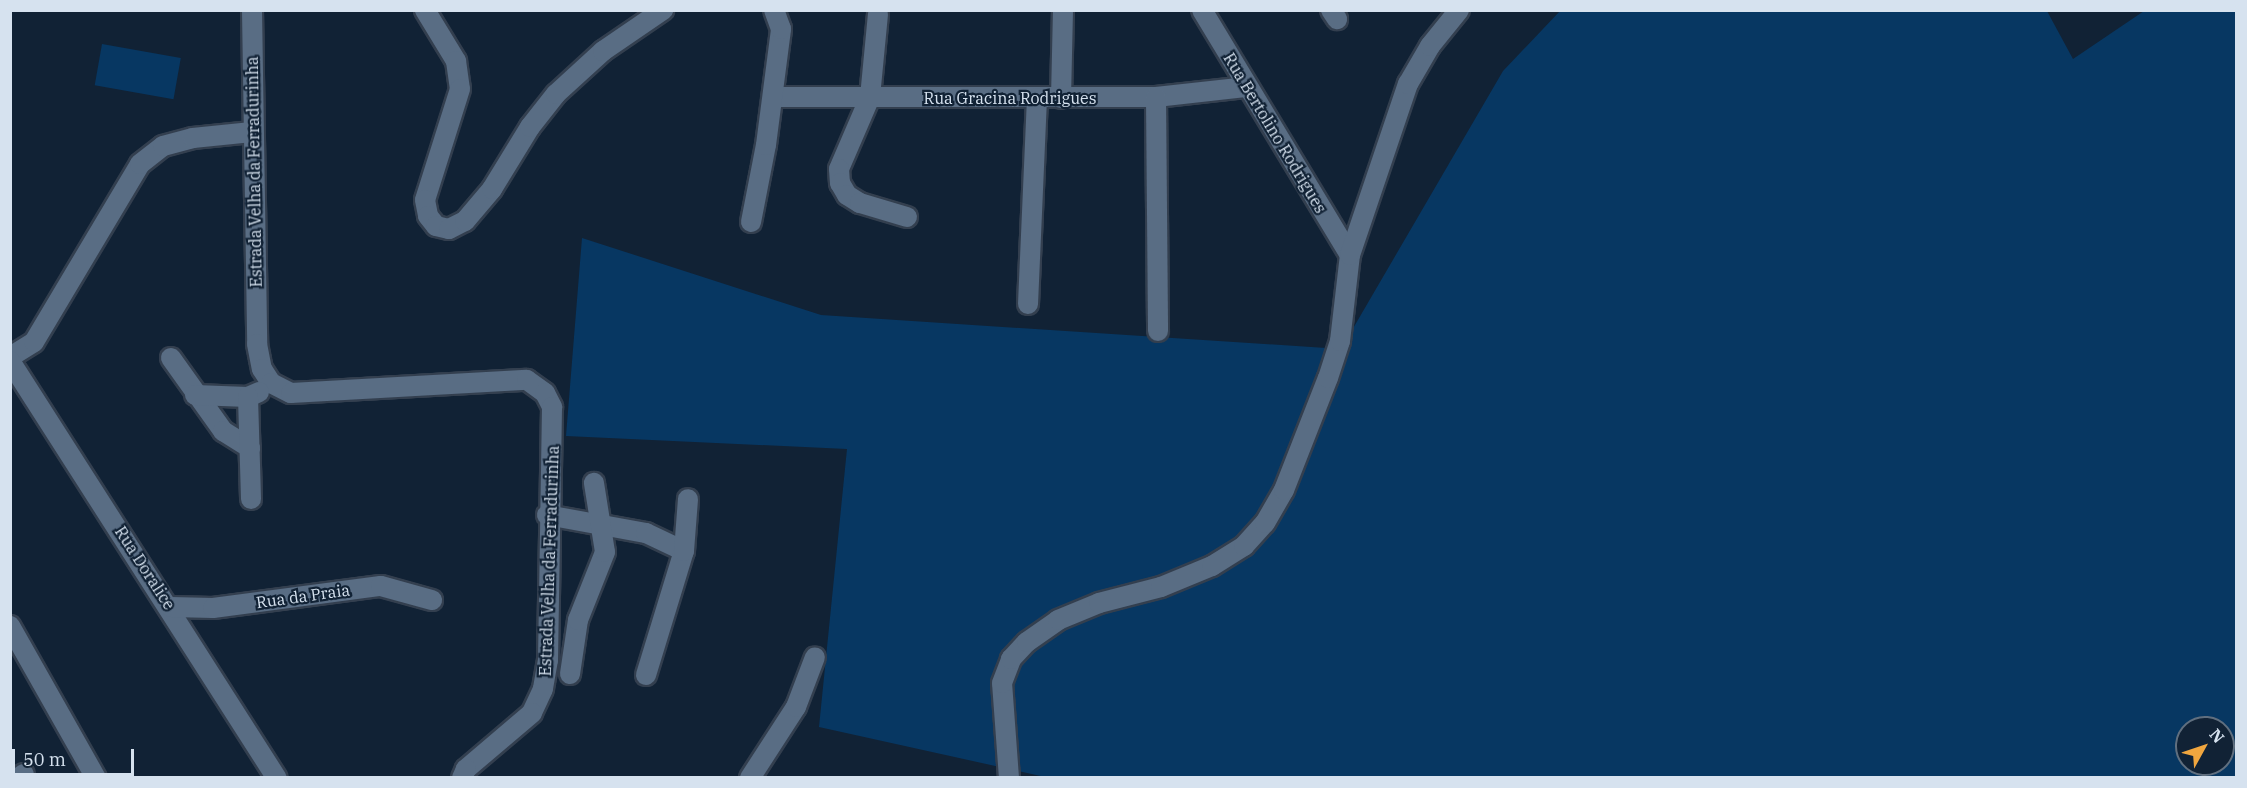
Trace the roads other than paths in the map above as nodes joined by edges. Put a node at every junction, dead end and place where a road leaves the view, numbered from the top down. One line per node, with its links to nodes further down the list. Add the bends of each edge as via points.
1 (252, 10): 15 (street, Estrada Velha da Ferradurinha)
2 (425, 10): 3 (street, via 456,61 460,88 425,200 428,216 436,226 449,229 465,221 492,189 530,127 556,94 603,51)
3 (663, 10)
4 (774, 10): 10 (street, via 781,29)
5 (1063, 10): 13 (street)
6 (1202, 10): 9 (street, Rua Bertolino Rodrigues)
7 (1459, 10): 18 (street, via 1430,46 1408,84)
8 (878, 14): 11 (street)
9 (1247, 87): 14 (street, Rua Gracina Rodrigues); 18 (street, Rua Bertolino Rodrigues)
10 (773, 97): 11 (street, Rua Gracina Rodrigues); 17 (street)
11 (870, 97): 12 (street, Rua Gracina Rodrigues); 16 (street, via 839,169 840,183 847,195 860,203)
12 (1037, 98): 13 (street, Rua Gracina Rodrigues); 19 (street)
13 (1061, 98): 14 (street, Rua Gracina Rodrigues)
14 (1156, 98): 20 (street)
15 (252, 132): 22 (street, Rua Doralice, via 193,138 163,146 141,164 34,342); 23 (street, Estrada Velha da Ferradurinha, via 257,344 262,369)
16 (907, 217)
17 (751, 222)
18 (1350, 255): 43 (street, via 1340,341 1329,378 1284,490 1265,523 1244,546 1212,566 1161,587 1098,603 1058,620 1027,642 1011,659 1002,683)
19 (1028, 304)
20 (1158, 331)
21 (171, 358): 24 (street)
22 (10, 359): 34 (street, Rua Doralice)
23 (271, 383): 25 (street); 30 (street, Estrada Velha da Ferradurinha, via 291,393 527,380 545,393 552,407 555,429)
24 (195, 395): 25 (street); 26 (street, via 223,431)
25 (248, 397): 26 (street)
26 (250, 448): 28 (street)
27 (594, 483): 31 (street)
28 (251, 499)
29 (688, 499): 32 (street)
30 (547, 515): 31 (street); 41 (street, Estrada Velha da Ferradurinha, via 548,660 543,689 532,713 466,769)
31 (603, 526): 32 (street, via 646,533); 37 (street, via 605,552 578,620)
32 (684, 551): 38 (street)
33 (432, 600): 34 (street, Rua da Praia, via 381,586 213,608)
34 (171, 607): 40 (street, Rua Doralice)
35 (10, 626): 39 (street)
36 (815, 657): 42 (street, via 796,707)
37 (570, 674)
38 (646, 675)
39 (96, 777)
40 (277, 777)
41 (462, 777)
42 (750, 777)
43 (1009, 777)

